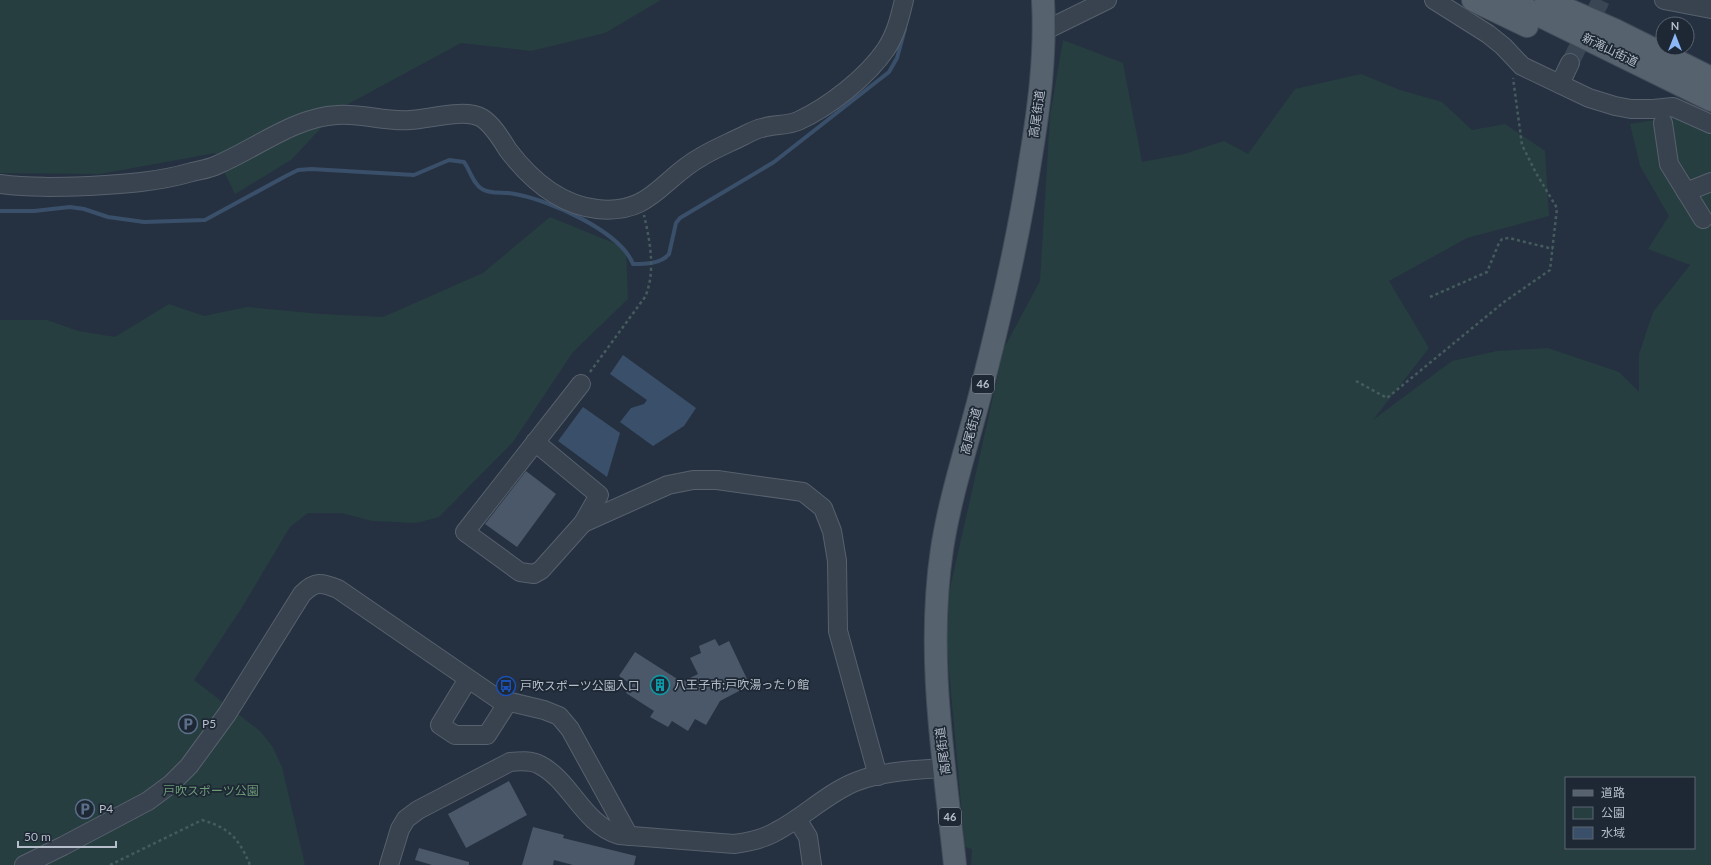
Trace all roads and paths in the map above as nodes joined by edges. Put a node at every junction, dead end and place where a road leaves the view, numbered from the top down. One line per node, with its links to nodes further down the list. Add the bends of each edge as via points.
1 (904, 0): 23 (street, via 898,26 886,49 864,74 833,100 795,122 761,128 698,158)
2 (1043, 0): 12 (main road, 高尾街道 / 46)
3 (1106, 0): 12 (street)
4 (1434, 0): 15 (street, via 1488,34 1522,66)
5 (1474, 0): 14 (main road, via 1558,41)
6 (1508, 0): 14 (main road, 新滝山街道)
7 (1546, 0): 11 (main road, 新滝山街道)
8 (1580, 0): 11 (main road, via 1599,12)
9 (1664, 0): 10 (street)
10 (1711, 9)
11 (1615, 30): 16 (main road, 新滝山街道)
12 (1044, 31): 33 (main road, 高尾街道 / 46, via 1037,120 1012,266 947,522 940,563 935,617 935,660 937,706)
13 (1570, 63): 15 (street)
14 (1645, 68): 16 (main road, 新滝山街道)
15 (1560, 84): 19 (street, via 1589,98 1615,106 1631,109 1673,107)
16 (1709, 86)
17 (1516, 102): 25 (path, via 1522,146 1558,208)
18 (1663, 123): 22 (street, via 1669,164)
19 (1711, 124)
20 (1711, 182): 22 (street)
21 (0, 184): 23 (street, via 26,188 130,184 166,179 215,166 286,130 314,119 356,114 390,120 408,120 468,113 490,124 535,181 556,195 598,209 627,208)
22 (1686, 192): 24 (street)
23 (642, 203): 28 (path, via 649,239 649,288)
24 (1703, 219)
25 (1553, 249): 26 (path, via 1509,238 1502,239 1487,272); 27 (path, via 1550,270 1504,302 1387,398)
26 (1430, 296)
27 (1356, 381)
28 (581, 384): 29 (street)
29 (535, 442): 30 (street, via 599,495); 30 (street, via 464,532 520,572 534,574 541,570)
30 (583, 523): 34 (street, via 668,485 693,480 717,480 803,492 823,508 832,531 837,561 838,631)
31 (468, 679): 32 (street, via 498,699); 32 (street, via 440,725 455,735 487,735); 37 (street, via 338,589 324,583 311,585 302,594 227,714 189,766 171,784 148,801)
32 (508, 702): 36 (street, via 559,716 570,729)
33 (945, 768): 34 (street); 42 (main road, 高尾街道 / 46)
34 (878, 776): 35 (street, via 855,782 833,793)
35 (797, 819): 36 (street, via 776,832 750,842 734,844); 41 (street, via 808,837)
36 (629, 836): 40 (street, via 608,832 597,824 551,772 539,764 510,762 418,810 406,819 397,837)
37 (24, 865)
38 (110, 865): 39 (path, via 202,820 217,824 231,834 239,842)
39 (250, 865)
40 (389, 865)
41 (812, 865)
42 (955, 865)

